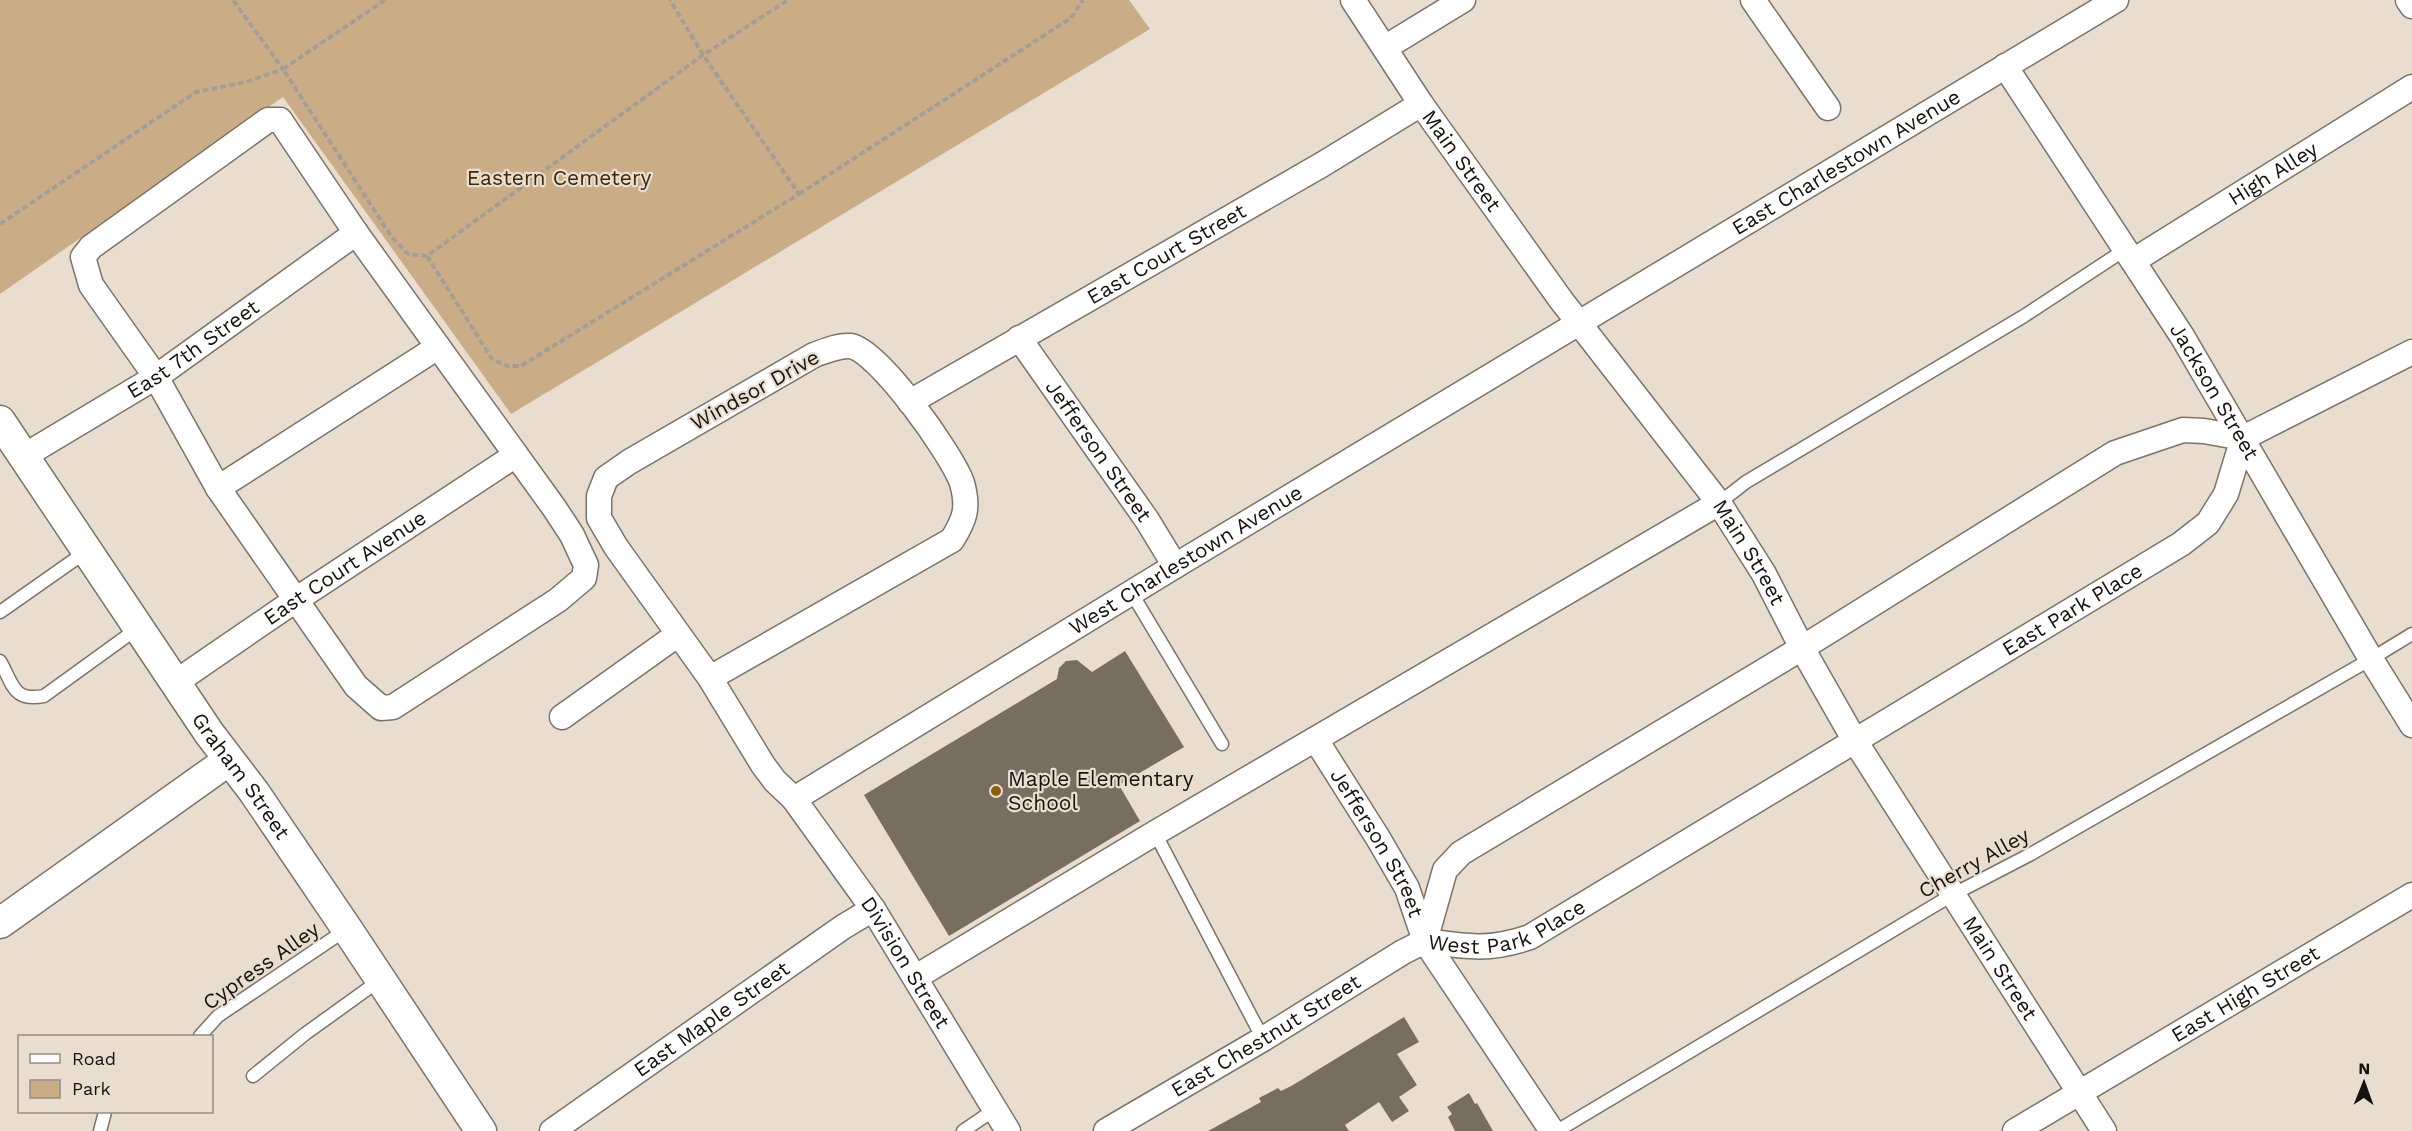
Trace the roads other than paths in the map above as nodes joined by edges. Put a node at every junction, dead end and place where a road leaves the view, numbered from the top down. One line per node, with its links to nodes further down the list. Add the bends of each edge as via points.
1 (1353, 0): 7 (street, Main Street)
2 (1463, 0): 7 (street)
3 (1753, 0): 11 (street)
4 (2116, 0): 8 (street, East Charlestown Avenue)
5 (2408, 0): 6 (street)
6 (2412, 6)
7 (1386, 47): 10 (street, Main Street)
8 (2005, 66): 13 (street, Jackson Street); 14 (street, East Charlestown Avenue)
9 (2412, 87): 13 (street, High Alley)
10 (1421, 104): 14 (street, Main Street); 15 (street, East Court Street)
11 (1828, 108)
12 (356, 233): 16 (street); 18 (street, East 7th Street); 18 (street, via 280,120 268,120 91,247 83,257 91,285)
13 (2129, 255): 21 (street, Jackson Street); 25 (lane, via 1746,482)
14 (1578, 324): 25 (street, Main Street); 27 (street, West Charlestown Avenue)
15 (1019, 338): 19 (street, East Court Street); 27 (street, Jefferson Street)
16 (438, 347): 22 (street); 24 (street)
17 (2412, 352): 21 (street)
18 (156, 376): 23 (street, East 7th Street); 24 (street)
19 (910, 402): 33 (street, Windsor Drive, via 868,354 851,346 827,350 606,478 599,496 599,518); 37 (street, Windsor Drive, via 956,467 962,484 964,521 952,540)
20 (0, 421): 23 (street, Graham Street)
21 (2243, 438): 34 (street, via 2183,430 2115,453); 35 (street, Jackson Street); 42 (street, East Park Place, via 2226,494 2208,523 2181,544)
22 (516, 455): 29 (street, East Court Avenue); 29 (street, via 572,535 586,565 584,578 558,600 393,707 381,708 356,686)
23 (24, 456): 26 (street, Graham Street)
24 (219, 488): 29 (street)
25 (1719, 503): 34 (street, Main Street, via 1764,574); 41 (street)
26 (88, 551): 30 (lane); 31 (street, Graham Street)
27 (1175, 566): 28 (street, West Charlestown Avenue)
28 (1131, 592): 43 (lane); 45 (street, West Charlestown Avenue)
29 (297, 599): 38 (street, East Court Avenue)
30 (0, 612)
31 (140, 627): 36 (lane, via 44,696 30,699 17,692); 38 (street, Graham Street)
32 (2412, 634): 35 (lane, Cherry Alley)
33 (677, 635): 37 (street, Windsor Drive); 39 (street)
34 (1802, 648): 42 (street, Main Street); 52 (street, West Park Place, via 1461,853 1445,870)
35 (2371, 659): 40 (street, Jackson Street); 47 (lane, Cherry Alley, via 2031,854)
36 (0, 660)
37 (710, 678): 45 (street, Windsor Drive, via 767,771)
38 (176, 682): 44 (street, Graham Street)
39 (562, 717)
40 (2412, 725)
41 (1316, 740): 46 (street); 52 (street, Jefferson Street, via 1407,888)
42 (1855, 741): 47 (street, Main Street); 52 (street, West Park Place, via 1530,937 1489,948)
43 (1222, 744)
44 (229, 759): 50 (street); 51 (street, Graham Street)
45 (794, 799): 49 (street, Division Street)
46 (1155, 833): 53 (street); 56 (lane)
47 (1952, 895): 58 (street, Main Street); 68 (lane, Cherry Alley)
48 (2412, 895): 58 (street, East High Street)
49 (873, 909): 53 (street, Division Street); 63 (street, East Maple Street)
50 (0, 923)
51 (347, 929): 54 (street, Graham Street); 55 (lane, Cypress Alley, via 218,1016)
52 (1425, 941): 56 (street, East Chestnut Street); 67 (street, Jefferson Street)
53 (916, 977): 59 (street, Division Street)
54 (381, 980): 57 (lane); 62 (street, Graham Street)
55 (201, 1035)
56 (1263, 1039): 66 (street, East Chestnut Street)
57 (253, 1076)
58 (2079, 1091): 69 (street, East High Street); 70 (street, Main Street)
59 (994, 1110): 64 (lane); 65 (street, Division Street)
60 (105, 1113): 61 (lane)
61 (100, 1131)
62 (481, 1131)
63 (552, 1131)
64 (963, 1131)
65 (1008, 1131)
66 (1106, 1131)
67 (1552, 1131)
68 (1557, 1131)
69 (2014, 1131)
70 (2104, 1131)

